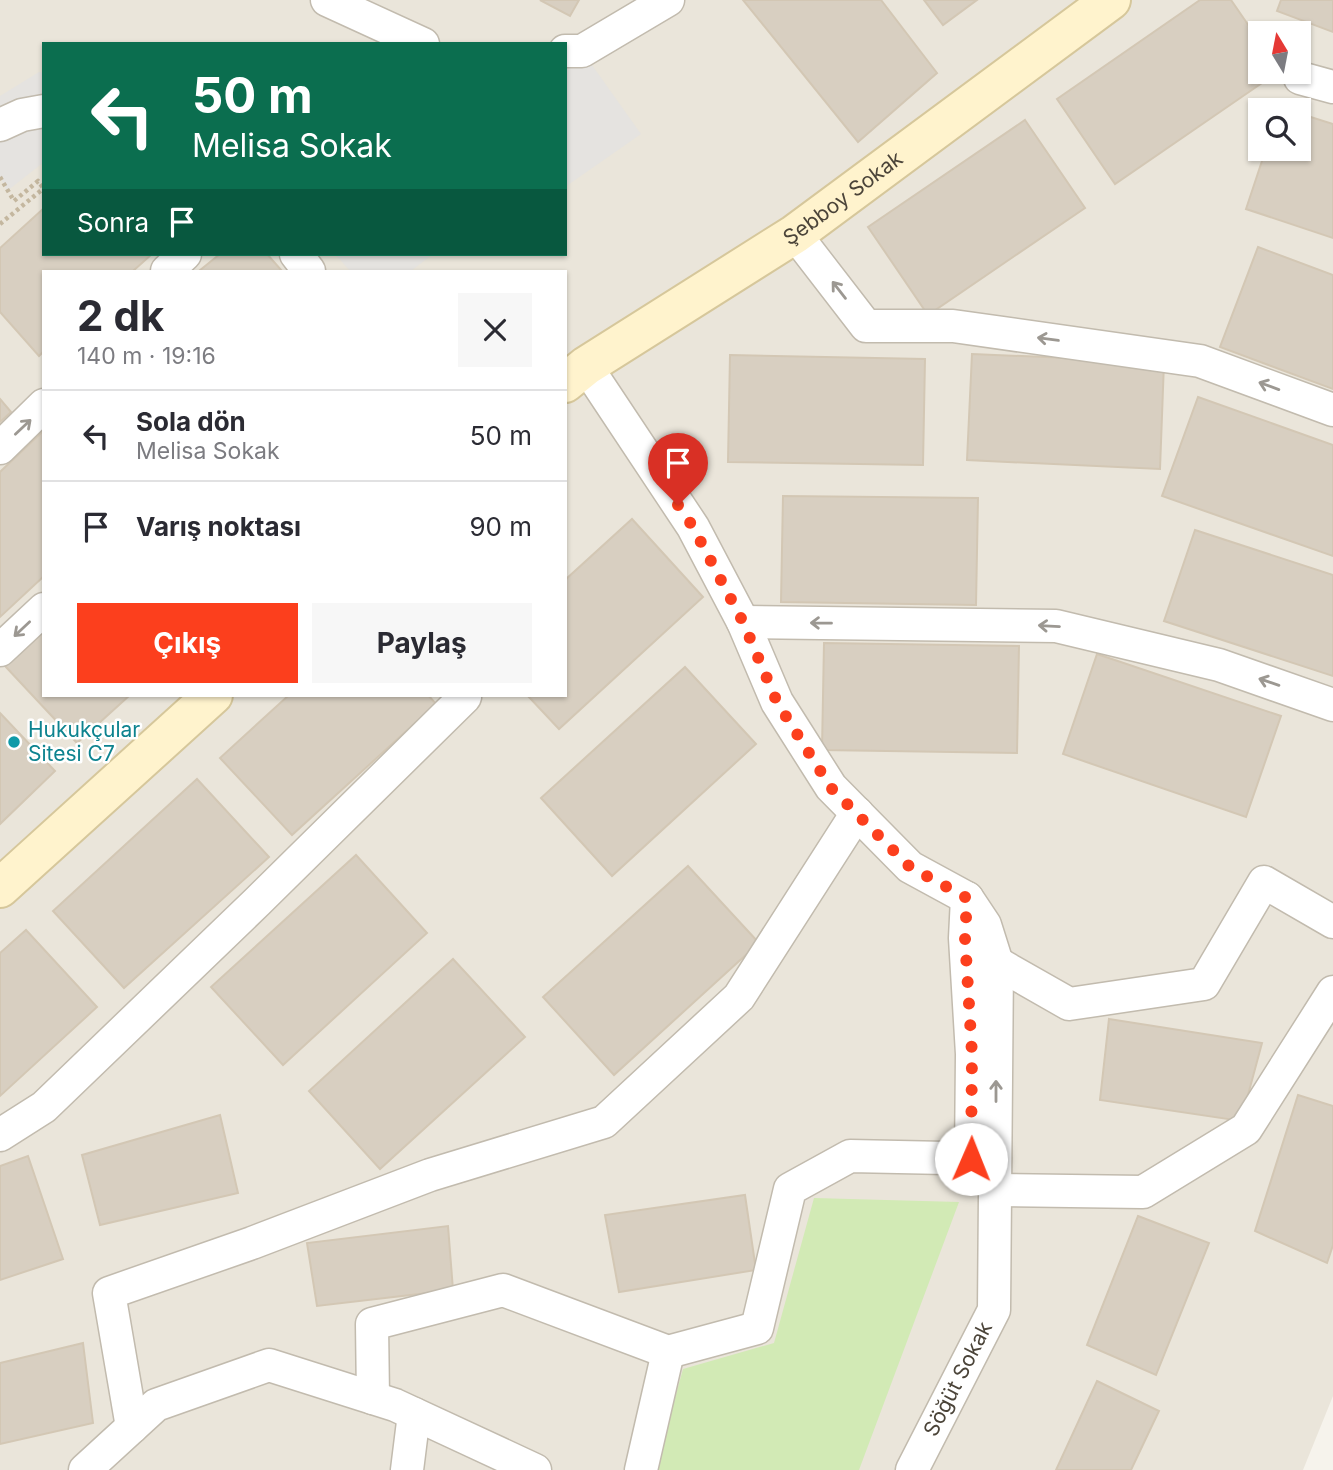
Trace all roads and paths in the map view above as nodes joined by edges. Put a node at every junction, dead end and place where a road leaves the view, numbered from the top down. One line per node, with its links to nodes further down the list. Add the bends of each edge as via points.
1 (327, 0): 4 (street)
2 (668, 0): 5 (street, via 582,51)
3 (1111, 0): 14 (street, Şebboy Sokak)
4 (418, 42)
5 (567, 51)
6 (1311, 81): 7 (street)
7 (1333, 88)
8 (42, 111): 9 (street)
9 (0, 125)
10 (0, 177): 11 (path, via 14,201 38,181)
11 (42, 186)
12 (42, 190): 13 (path)
13 (0, 224)
14 (796, 234): 19 (street, Şebboy Sokak); 21 (street, one-way to 14, via 1200,361 953,326 866,326)
15 (183, 256): 17 (street)
16 (298, 256): 18 (street)
17 (168, 270)
18 (308, 270)
19 (576, 375): 24 (street, via 693,527)
20 (42, 407): 22 (street, one-way to 20)
21 (1333, 410)
22 (0, 448)
23 (42, 610): 25 (street, one-way to 25)
24 (743, 622): 28 (street, one-way to 24, via 1219,665 1056,626); 29 (street, via 777,702 831,788)
25 (0, 650)
26 (211, 697): 30 (street)
27 (462, 697): 35 (street, via 44,1107)
28 (1333, 705)
29 (857, 813): 31 (street, via 910,867); 40 (street, via 739,998 604,1122 430,1175 109,1293)
30 (0, 888)
31 (967, 898): 33 (street, via 985,925); 36 (street, via 972,1054)
32 (1333, 922): 33 (street, via 1265,883 1204,984 1069,1004)
33 (997, 963): 36 (street, one-way to 33)
34 (1333, 992): 36 (street, via 1246,1129 1143,1192)
35 (0, 1135)
36 (987, 1170): 37 (street, via 850,1156 790,1189 757,1328); 45 (street, Söğüt Sokak, via 993,1310)
37 (667, 1352): 38 (street, via 503,1290 372,1324); 44 (street)
38 (373, 1398): 39 (street); 40 (street, via 269,1365 156,1405)
39 (414, 1413): 42 (street); 43 (street)
40 (132, 1427): 41 (street)
41 (85, 1470)
42 (407, 1470)
43 (535, 1470)
44 (641, 1470)
45 (912, 1470)

